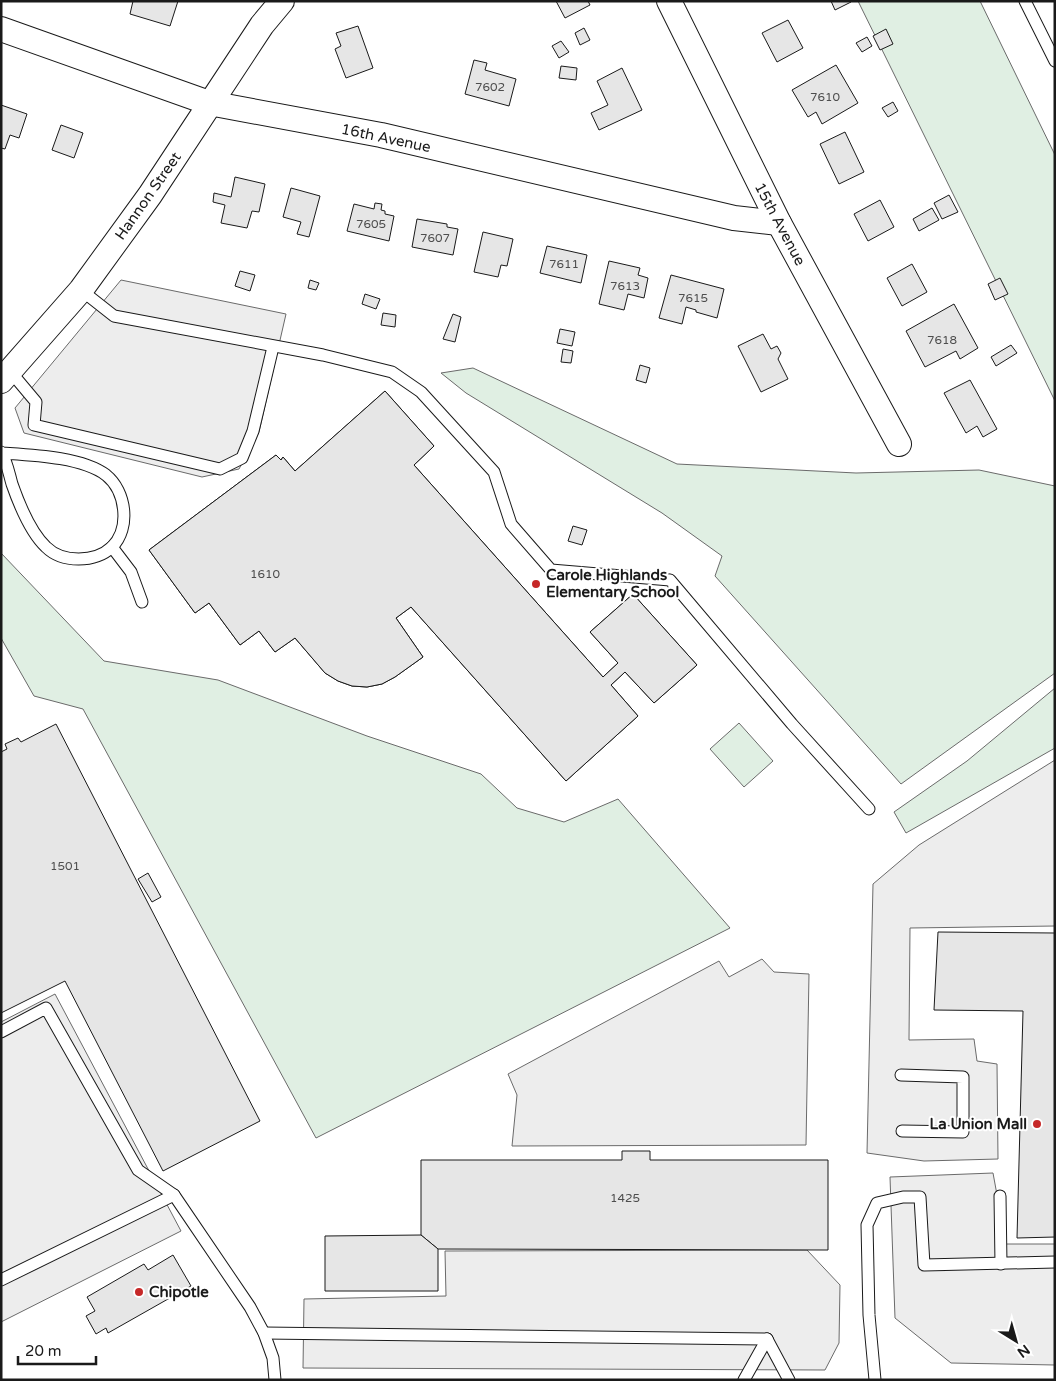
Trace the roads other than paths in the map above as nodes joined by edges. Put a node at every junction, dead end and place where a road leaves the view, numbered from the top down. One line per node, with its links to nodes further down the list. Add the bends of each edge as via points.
1 (282, 1): 6 (street, Hannon Street)
2 (668, 1): 7 (street, 15th Avenue)
3 (1025, 1): 5 (lane)
4 (1, 29): 6 (street, 16th Avenue)
5 (1055, 61)
6 (209, 103): 7 (street, 16th Avenue, via 381,135 734,218); 8 (street, Hannon Street, via 150,195)
7 (779, 223): 11 (street, 15th Avenue)
8 (82, 290): 9 (lane, via 114,316); 10 (street, Hannon Street)
9 (273, 347): 10 (lane, via 253,431 242,458 220,469 34,425 36,402); 15 (lane, via 392,372 421,392 494,472 511,524 551,570 670,580)
10 (6, 376)
11 (899, 444)
12 (2, 453): 13 (lane, via 17,498 39,541 48,549 80,560); 13 (lane, via 79,463 106,475 120,495 124,516 123,528)
13 (112, 547): 14 (lane, via 131,572)
14 (142, 602)
15 (869, 809)
16 (1, 1032): 19 (lane, via 46,1008 138,1170)
17 (901, 1075): 18 (lane, via 963,1077 963,1132)
18 (902, 1131)
19 (174, 1195): 23 (lane); 24 (lane)
20 (1000, 1196): 22 (lane)
21 (1055, 1262): 22 (lane)
22 (1001, 1264): 29 (lane, via 924,1265 920,1197 877,1203 867,1225 869,1315)
23 (1, 1280)
24 (264, 1332): 25 (lane); 26 (lane, via 273,1358)
25 (767, 1340): 27 (lane); 28 (lane)
26 (275, 1380)
27 (744, 1380)
28 (788, 1380)
29 (875, 1380)

